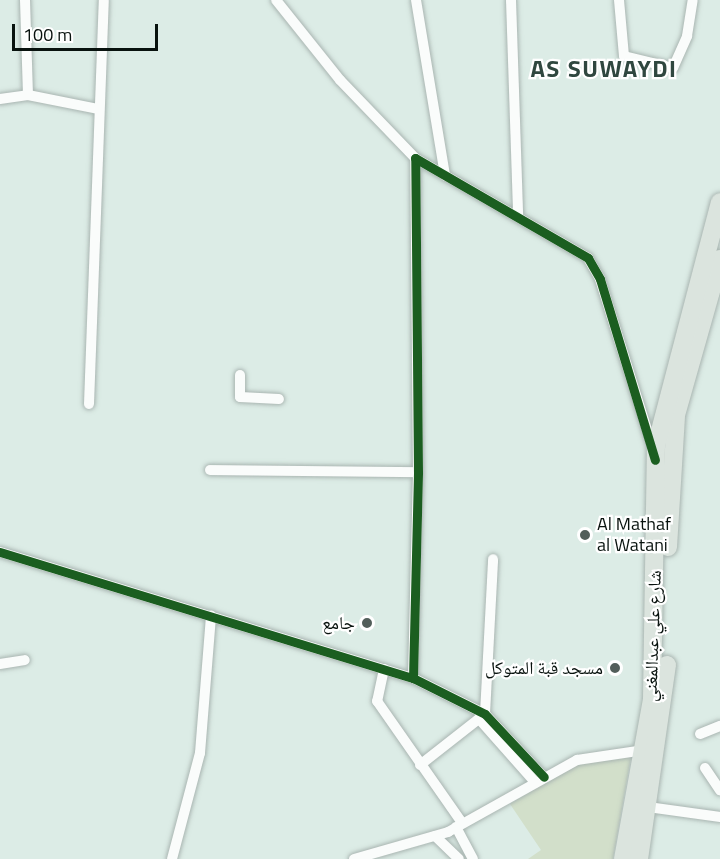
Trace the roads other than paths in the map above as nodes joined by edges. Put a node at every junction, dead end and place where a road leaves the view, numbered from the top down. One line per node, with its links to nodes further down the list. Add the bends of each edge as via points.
1 (25, 0): 8 (street)
2 (104, 0): 10 (street)
3 (276, 0): 11 (street, via 340,80)
4 (416, 0): 12 (street)
5 (511, 0): 14 (street)
6 (619, 0): 7 (street, via 624,56 673,68 687,36)
7 (693, 0)
8 (28, 95): 9 (street); 10 (street)
9 (0, 99)
10 (98, 109): 18 (street)
11 (415, 158): 12 (street); 22 (street)
12 (446, 176): 14 (street)
13 (720, 202): 19 (main road, شارع علي عبدالمغني)
14 (518, 215): 20 (street, via 576,247 597,271)
15 (720, 258): 19 (main road, شارع علي عبدالمغني)
16 (240, 375): 17 (street, via 240,397)
17 (279, 399)
18 (89, 404)
19 (669, 412): 20 (main road, شارع علي عبدالمغني); 38 (main road, شارع علي عبدالمغني, via 665,704)
20 (655, 460): 33 (main road, شارع علي عبدالمغني, via 656,651)
21 (210, 470): 22 (street)
22 (418, 472): 29 (street)
23 (0, 552): 25 (street, via 85,582)
24 (493, 558): 30 (street)
25 (211, 615): 28 (street); 42 (street, via 200,753)
26 (25, 660): 27 (street)
27 (0, 664)
28 (384, 669): 29 (street); 34 (street, via 377,701)
29 (413, 678): 30 (street)
30 (482, 716): 34 (street); 36 (street)
31 (720, 726): 32 (street)
32 (700, 734)
33 (644, 750): 36 (street, via 590,756); 46 (main road, شارع علي عبدالمغني)
34 (420, 765): 40 (street)
35 (705, 768): 37 (street)
36 (540, 780): 40 (street)
37 (720, 790)
38 (648, 807): 39 (street); 47 (main road, شارع علي عبدالمغني)
39 (720, 817)
40 (459, 825): 41 (street); 45 (street)
41 (435, 836): 43 (street); 44 (street)
42 (172, 859)
43 (354, 859)
44 (459, 859)
45 (473, 859)
46 (623, 859)
47 (639, 859)

